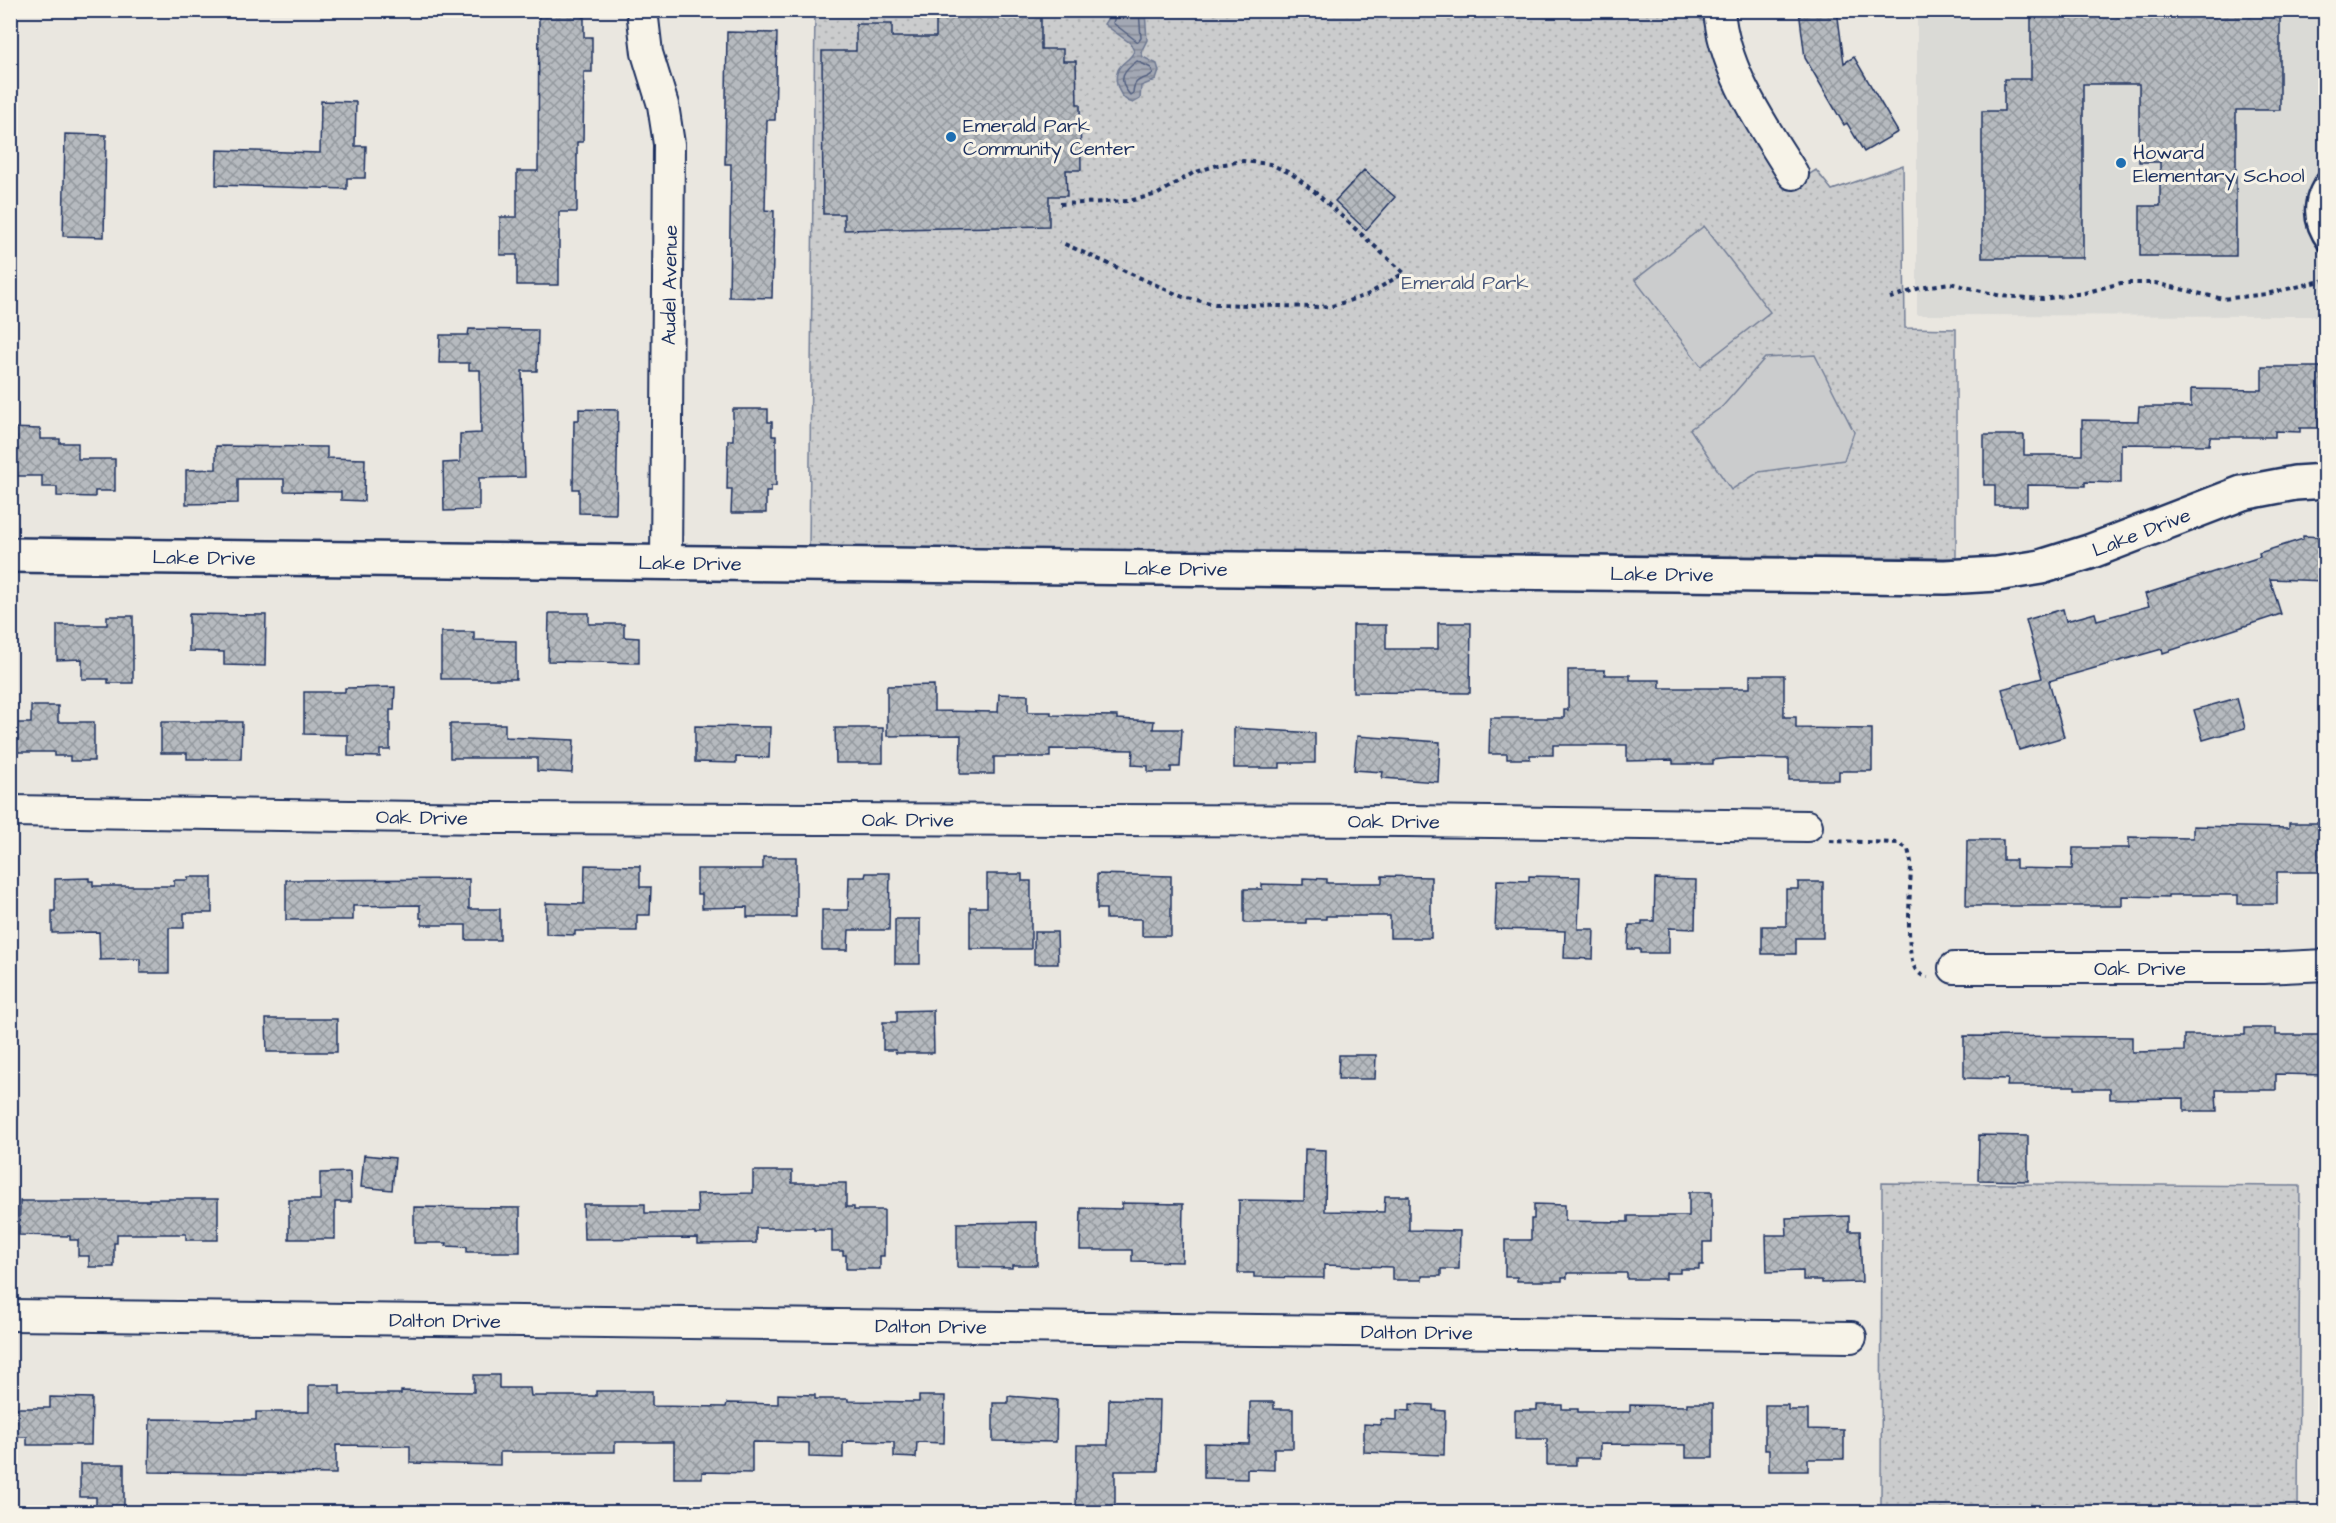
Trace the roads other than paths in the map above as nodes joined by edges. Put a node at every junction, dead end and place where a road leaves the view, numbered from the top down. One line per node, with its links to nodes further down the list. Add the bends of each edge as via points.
1 (642, 10): 8 (street, Audel Avenue, via 647,53 663,105 669,144)
2 (1719, 10): 3 (street, via 1739,80)
3 (1793, 174)
4 (2325, 178): 5 (lane, via 2313,202 2313,218)
5 (2325, 243)
6 (2325, 481): 8 (street, Lake Drive, via 2242,493 2041,567 1945,577)
7 (10, 555): 8 (street, Lake Drive)
8 (666, 563)
9 (10, 811): 10 (street, Oak Drive, via 489,818)
10 (1807, 826)
11 (2325, 965): 12 (street, Oak Drive)
12 (1944, 973)
13 (10, 1315): 14 (street, Dalton Drive)
14 (1851, 1337)

